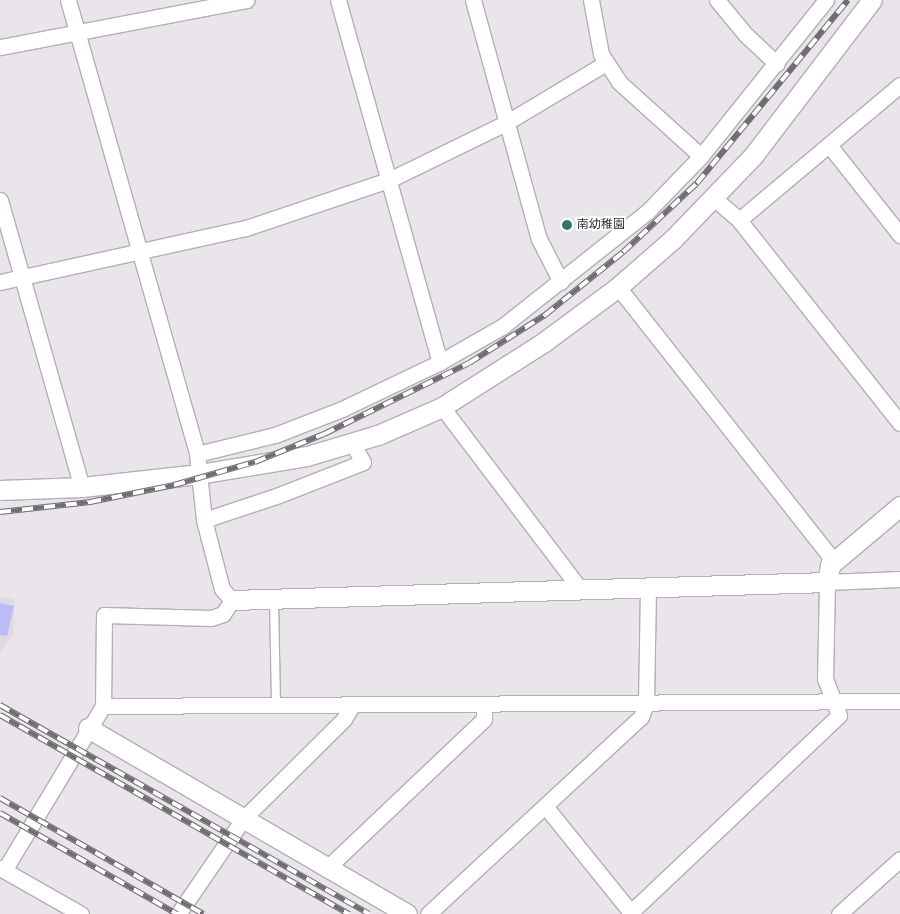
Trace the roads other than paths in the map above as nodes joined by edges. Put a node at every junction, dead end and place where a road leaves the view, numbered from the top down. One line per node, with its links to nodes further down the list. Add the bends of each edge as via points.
1 (68, 0): 9 (street)
2 (247, 0): 9 (street)
3 (338, 0): 17 (street)
4 (473, 0): 14 (street)
5 (590, 0): 11 (street)
6 (717, 0): 12 (street, via 746,35)
7 (826, 0): 12 (street)
8 (872, 0): 18 (street, via 753,156)
9 (76, 32): 10 (street); 22 (street)
10 (0, 47)
11 (606, 63): 14 (street); 16 (street, via 619,82)
12 (777, 64): 16 (street)
13 (900, 86): 15 (street)
14 (504, 124): 17 (street); 25 (street, via 538,239)
15 (829, 145): 20 (street); 21 (street)
16 (701, 156): 25 (street, via 647,212)
17 (391, 180): 22 (street, via 246,228); 27 (street)
18 (715, 199): 20 (street); 26 (street)
19 (0, 200): 23 (street)
20 (739, 220): 29 (street)
21 (900, 235)
22 (140, 254): 23 (street); 31 (street)
23 (22, 278): 24 (street); 33 (street)
24 (0, 282)
25 (561, 282): 27 (street, via 503,326)
26 (618, 287): 28 (street, via 544,342); 37 (street, via 829,555)
27 (440, 362): 31 (street, via 334,412 274,435)
28 (442, 407): 30 (street); 40 (street)
29 (900, 423)
30 (352, 443): 32 (street, via 307,456); 36 (street, via 363,462)
31 (197, 454): 32 (street)
32 (199, 474): 33 (street); 36 (street)
33 (82, 487): 34 (street)
34 (0, 490)
35 (900, 506): 37 (street)
36 (204, 520): 42 (street, via 222,589)
37 (828, 573): 38 (street); 39 (street); 43 (street, via 825,680)
38 (900, 579)
39 (648, 588): 40 (street); 45 (street)
40 (581, 590): 41 (street)
41 (274, 599): 42 (street); 46 (lane)
42 (232, 600): 49 (street, via 223,614 211,618 104,615)
43 (835, 701): 44 (street); 45 (street); 56 (street, via 839,715)
44 (900, 701)
45 (646, 703): 48 (street); 51 (street, via 641,717)
46 (276, 704): 47 (street); 49 (street)
47 (353, 704): 48 (street); 52 (street, via 344,719)
48 (484, 704): 55 (street, via 484,719)
49 (103, 706): 50 (street)
50 (88, 728): 52 (street); 54 (street)
51 (545, 806): 56 (street); 60 (street)
52 (243, 819): 55 (street); 58 (street)
53 (900, 859): 61 (street)
54 (2, 868): 57 (street)
55 (326, 869): 59 (street)
56 (631, 913)
57 (81, 914)
58 (178, 914)
59 (407, 914)
60 (428, 914)
61 (839, 914)

